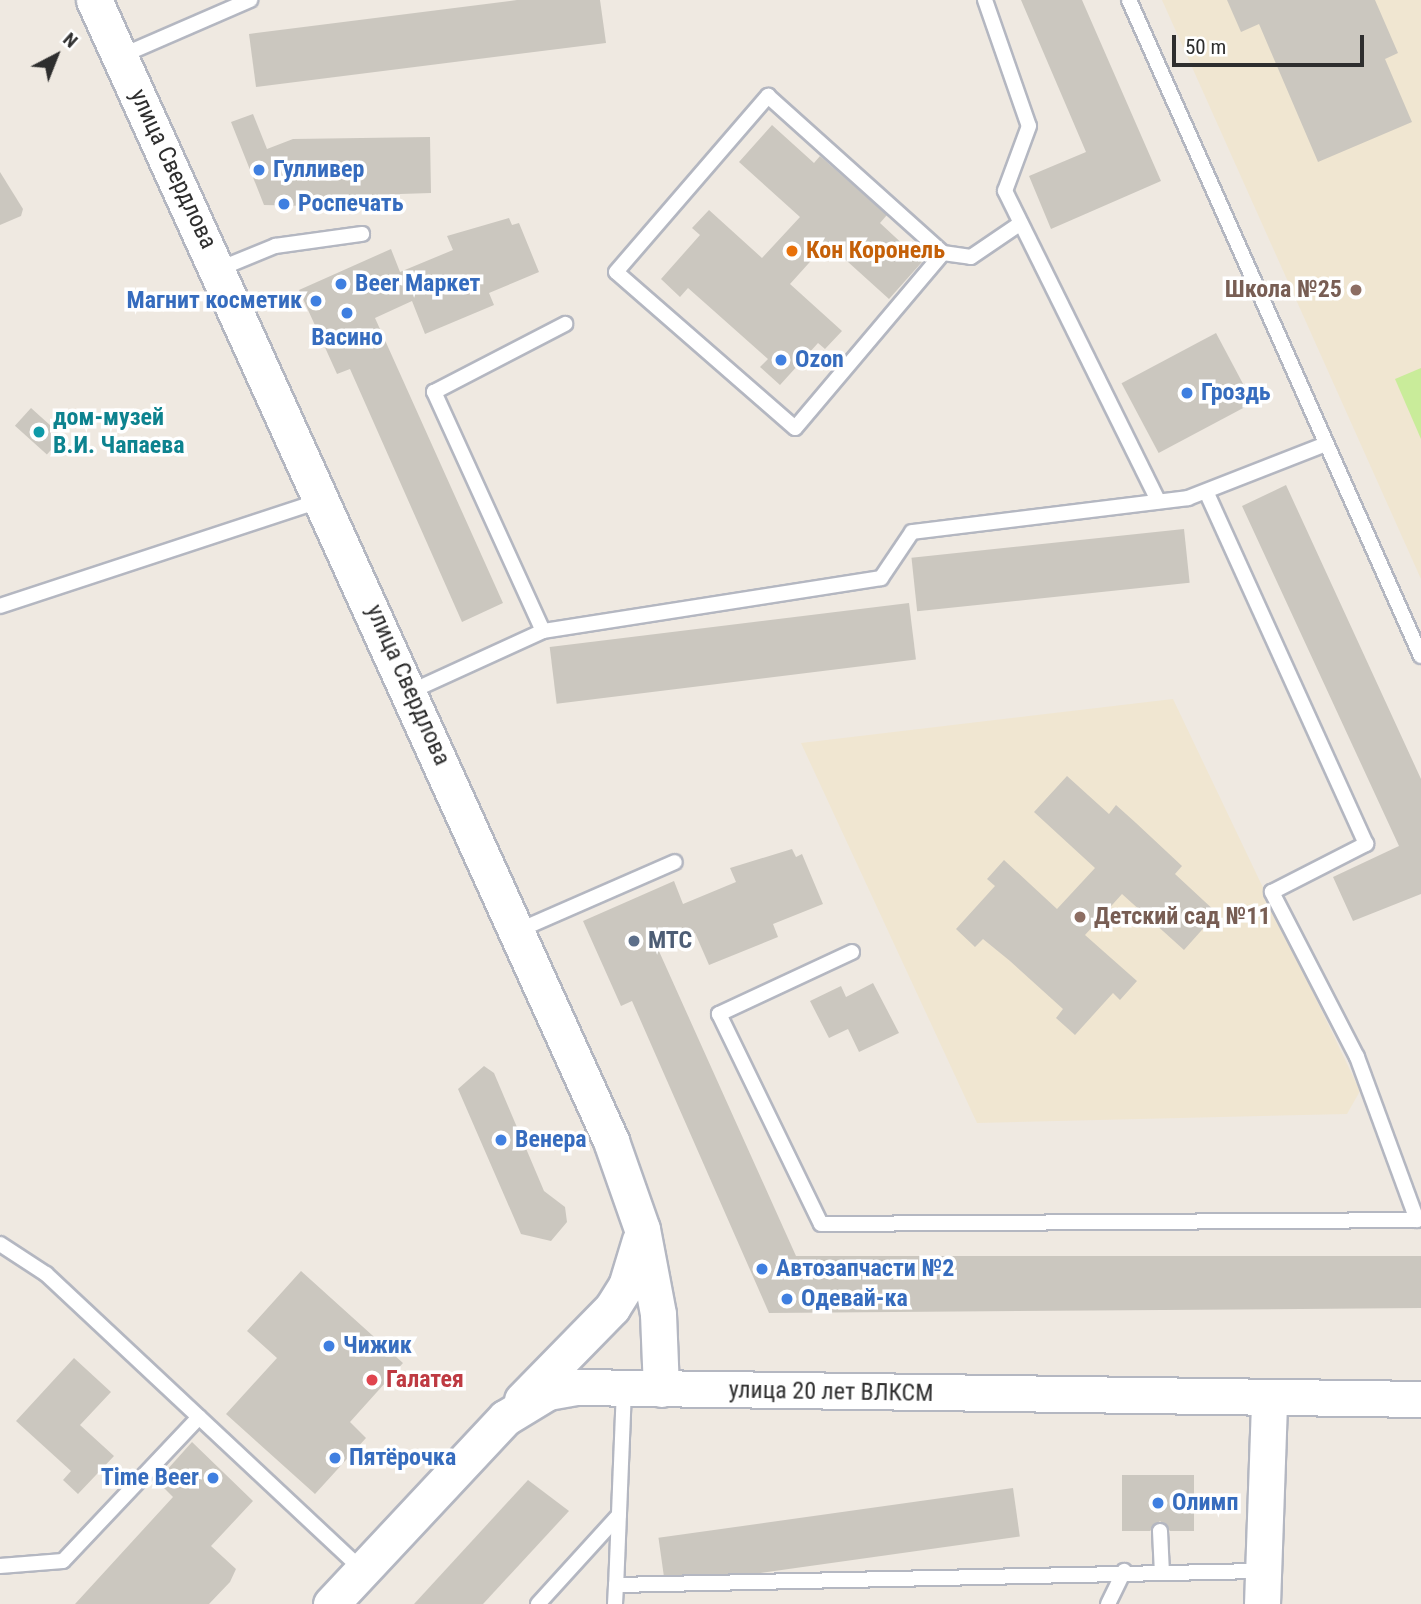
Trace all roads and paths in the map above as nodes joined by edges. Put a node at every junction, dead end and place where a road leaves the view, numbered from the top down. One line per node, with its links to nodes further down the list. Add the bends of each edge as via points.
1 (94, 0): 5 (street, улица Свердлова)
2 (250, 0): 5 (lane)
3 (985, 0): 6 (lane, via 1029,126 1005,191)
4 (1129, 0): 11 (lane)
5 (121, 56): 9 (street, улица Свердлова)
6 (1021, 223): 8 (lane, via 971,257); 14 (lane)
7 (362, 234): 9 (lane, via 275,246)
8 (943, 253): 8 (lane, via 768,96 616,272 795,428)
9 (219, 269): 13 (street, улица Свердлова)
10 (565, 324): 16 (lane, via 434,391)
11 (1326, 444): 12 (lane); 17 (lane)
12 (1207, 493): 14 (lane); 22 (lane, via 1366,844 1272,892 1357,1057)
13 (323, 499): 15 (lane); 18 (street, улица Свердлова)
14 (1158, 501): 16 (lane, via 912,533 881,578)
15 (0, 606)
16 (543, 631): 18 (lane)
17 (1421, 656)
18 (412, 691): 20 (street, улица Свердлова)
19 (675, 862): 20 (lane)
20 (516, 932): 23 (street, улица Свердлова, via 611,1140)
21 (852, 952): 22 (lane, via 719,1014 821,1224)
22 (1419, 1220)
23 (642, 1229): 26 (street, улица Свердлова, via 659,1314); 30 (street, via 635,1263 612,1308)
24 (0, 1244): 29 (lane, via 46,1274)
25 (624, 1387): 26 (street, улица 20 лет ВЛКСМ); 30 (street, улица 20 лет ВЛКСМ, via 548,1392); 31 (lane)
26 (661, 1389): 27 (street, улица 20 лет ВЛКСМ)
27 (1269, 1399): 28 (street, улица 20 лет ВЛКСМ); 38 (street)
28 (1421, 1399)
29 (198, 1417): 33 (lane, via 63,1561); 34 (lane)
30 (505, 1418): 34 (street, улица 20 лет ВЛКСМ)
31 (619, 1515): 37 (lane); 40 (lane)
32 (1160, 1531): 36 (lane)
33 (0, 1566)
34 (362, 1570): 39 (street, улица 20 лет ВЛКСМ)
35 (1124, 1571): 36 (lane); 37 (lane); 42 (lane)
36 (1162, 1573): 38 (lane)
37 (616, 1585): 41 (lane)
38 (1261, 1587)
39 (331, 1604)
40 (538, 1604)
41 (615, 1604)
42 (1108, 1604)

